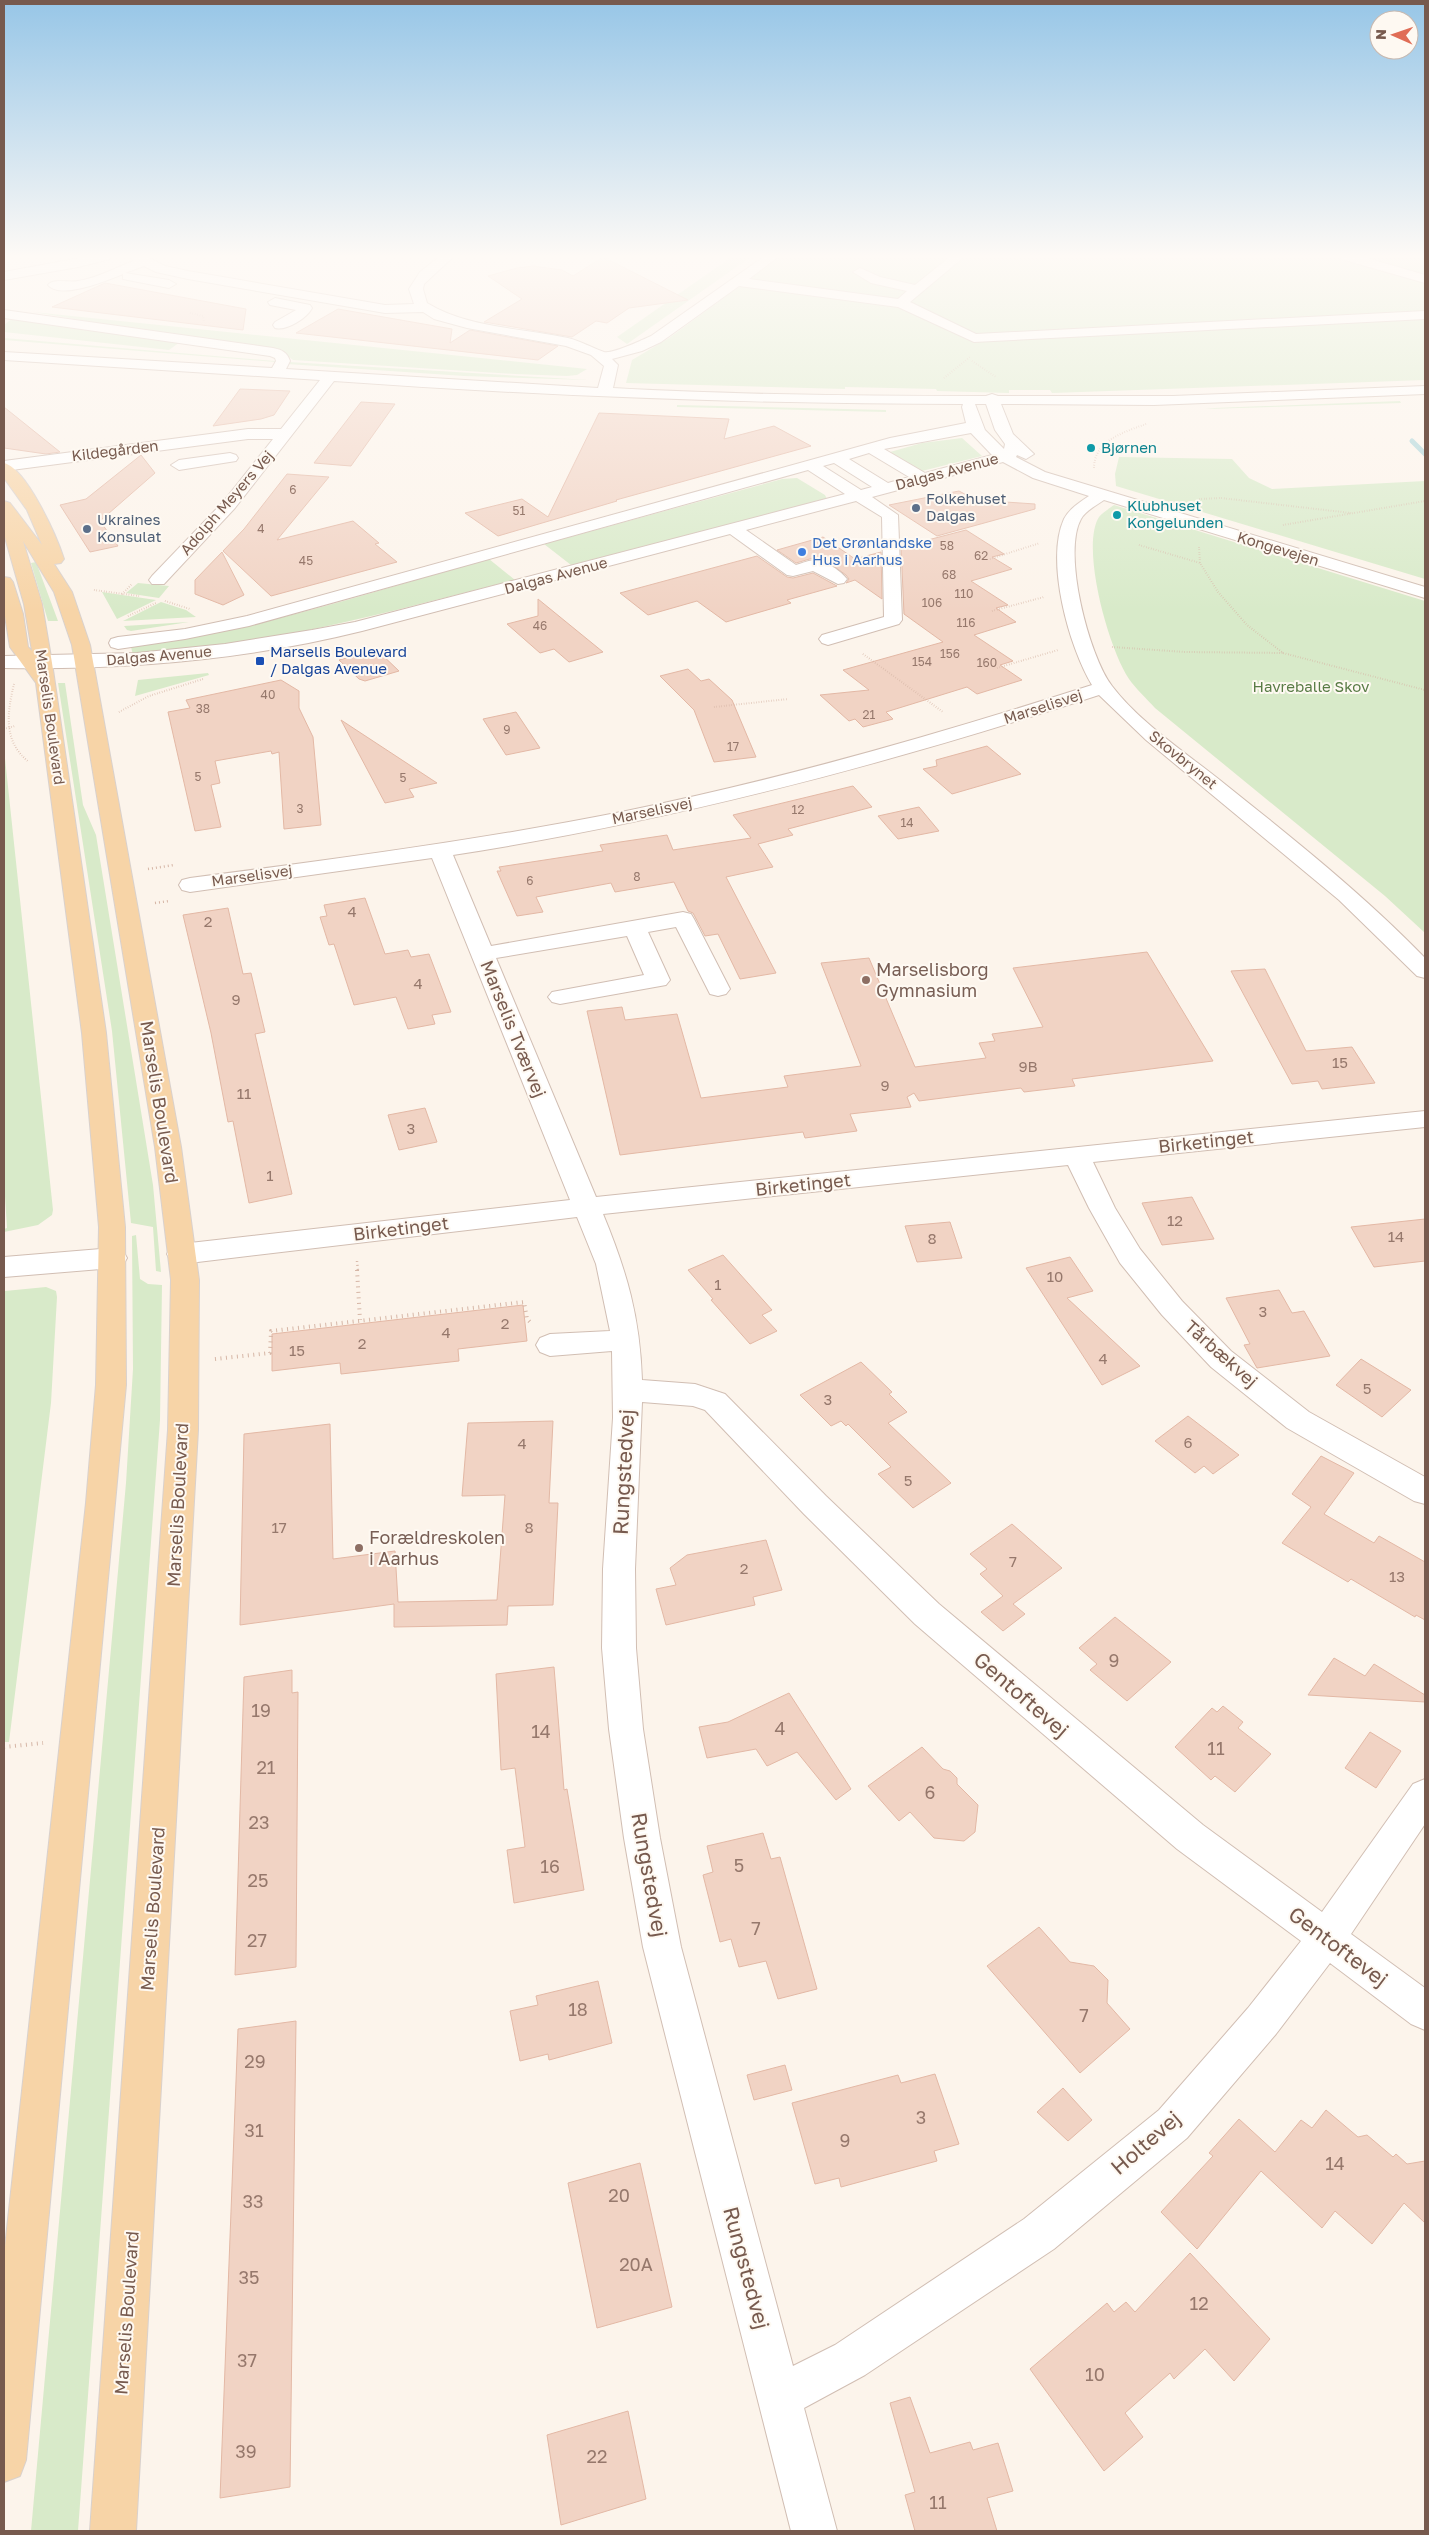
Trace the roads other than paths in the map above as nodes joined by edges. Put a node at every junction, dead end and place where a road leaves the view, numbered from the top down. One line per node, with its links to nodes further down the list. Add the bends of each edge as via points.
1 (294, 374): 3 (street)
2 (611, 374): 5 (street)
3 (330, 377): 5 (street); 9 (street, Adolph Meyers Vej)
4 (1425, 390): 7 (street, via 1035,407)
5 (604, 394): 6 (street)
6 (968, 402): 7 (street); 8 (street)
7 (993, 403): 12 (street)
8 (973, 426): 11 (street, Dalgas Avenue); 12 (street, Kongevejen, via 982,438)
9 (286, 434): 10 (street, Kildegården, via 248,434); 27 (street, Adolph Meyers Vej, via 229,505)
10 (198, 440): 15 (street); 17 (street, Kildegården)
11 (863, 450): 14 (street, Dalgas Avenue); 19 (street); 20 (street)
12 (1008, 451): 19 (street, Dalgas Avenue); 22 (street, Kongevejen, via 1043,464)
13 (230, 458): 15 (street)
14 (837, 458): 18 (street, Dalgas Avenue); 21 (street)
15 (206, 461): 16 (street)
16 (179, 465)
17 (4, 467): 29 (main road, via 30,499 48,534)
18 (802, 468): 23 (street); 34 (street, Dalgas Avenue, via 248,621)
19 (924, 479): 20 (street, Dalgas Avenue)
20 (905, 483): 21 (street, Dalgas Avenue)
21 (887, 489): 23 (street, Dalgas Avenue)
22 (1102, 494): 30 (street, Kongevejen); 37 (street, Skovbrynet, via 1073,518 1066,558 1069,591 1085,645)
23 (851, 499): 25 (street, Dalgas Avenue); 32 (street, via 890,516 893,620)
24 (4, 507): 29 (main road, Marselis Boulevard, via 30,539); 36 (main road, Marselis Boulevard, via 33,604)
25 (734, 530): 26 (street, via 793,571 815,565); 34 (street, Dalgas Avenue, via 316,636 194,654)
26 (838, 579)
27 (158, 580)
28 (4, 582): 31 (main road)
29 (64, 592): 34 (main road, Marselis Boulevard)
30 (1425, 593)
31 (7, 601): 33 (main road)
32 (833, 637)
33 (11, 647): 36 (main road)
34 (82, 654): 36 (street); 48 (main road, Marselis Boulevard, via 168,1147)
35 (4, 662): 36 (street)
36 (40, 663): 49 (main road, Marselis Boulevard, via 94,1033)
37 (1103, 688): 38 (street, Marselisvej, via 1012,718 746,791 610,821); 42 (street, Skovbrynet, via 1146,730 1332,882 1391,934)
38 (440, 850): 39 (street, Marselisvej); 41 (street, Marselis Tværvej)
39 (190, 885)
40 (634, 928): 41 (street); 43 (street, via 683,919); 44 (street, via 658,980)
41 (482, 954): 47 (street, Marselis Tværvej)
42 (1425, 971)
43 (718, 989)
44 (560, 997)
45 (1425, 1119): 46 (street, Birketinget)
46 (1077, 1156): 47 (street, Birketinget); 54 (street, Tårbækvej, via 1130,1256 1172,1308 1221,1359 1298,1420)
47 (586, 1207): 48 (street, Birketinget); 51 (street, Rungstedvej, via 610,1264)
48 (181, 1254): 62 (main road, Marselis Boulevard, via 185,1280 184,1430)
49 (113, 1258): 50 (street); 58 (main road, Marselis Boulevard, via 110,1404)
50 (4, 1267)
51 (625, 1340): 52 (street); 53 (street, Rungstedvej)
52 (550, 1344)
53 (627, 1390): 56 (street, Gentoftevej, via 695,1395 715,1402 927,1614 1190,1836); 60 (street, Rungstedvej, via 619,1648 626,1729 642,1838 662,1947)
54 (1425, 1492)
55 (1425, 1795): 56 (street, Holtevej)
56 (1326, 1938): 57 (street, Gentoftevej); 60 (street, Holtevej, via 1262,2021 1173,2124 1039,2234 850,2360)
57 (1425, 2012)
58 (21, 2283): 59 (main road); 61 (main road, Marselis Boulevard)
59 (4, 2353)
60 (779, 2397): 63 (street, Rungstedvej)
61 (4, 2460)
62 (113, 2531)
63 (814, 2531)

